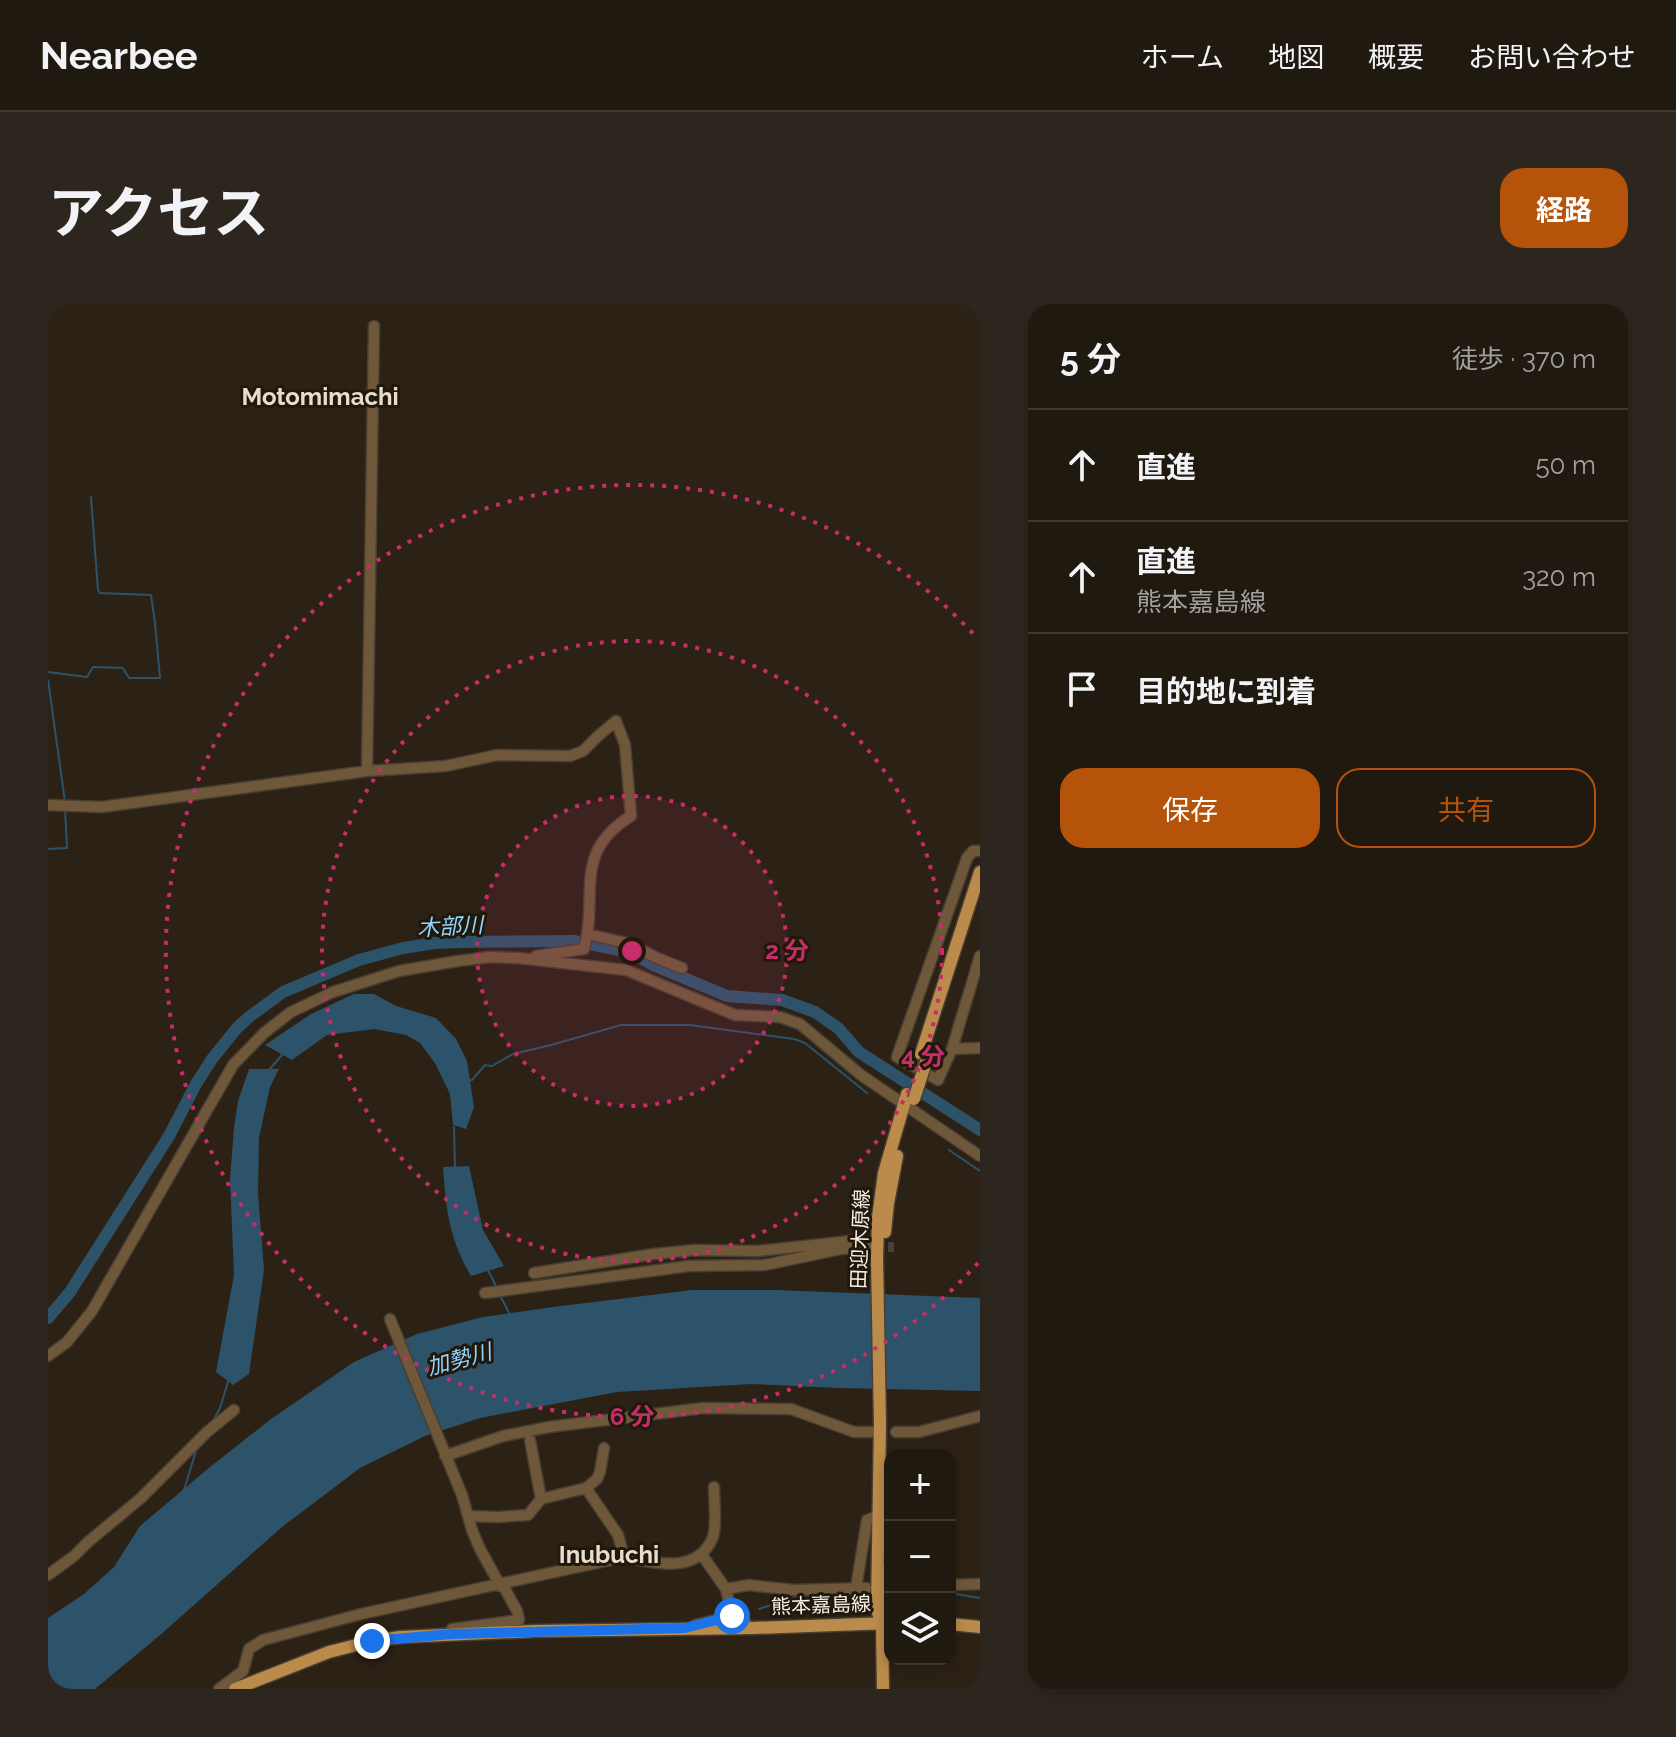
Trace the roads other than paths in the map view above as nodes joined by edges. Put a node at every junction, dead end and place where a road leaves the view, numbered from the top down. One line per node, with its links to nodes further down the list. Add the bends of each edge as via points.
1 (374, 326): 2 (street)
2 (367, 771): 3 (street, via 102,807); 7 (street, via 446,766 497,755 570,756 616,721 625,745 631,816 616,826 594,858)
3 (48, 805)
4 (980, 851): 12 (street, via 967,858 897,1057 938,1080)
5 (980, 872): 13 (main road, 田迎木原線)
6 (980, 898): 13 (main road, 田迎木原線)
7 (588, 936): 9 (street, via 584,949); 10 (street, via 630,944)
8 (980, 956): 12 (street)
9 (518, 958): 14 (street, via 626,970 735,1015 780,1017 800,1024 861,1075); 19 (street, via 490,957 399,971 313,1000 277,1021 233,1065 92,1311)
10 (682, 968)
11 (980, 1048): 12 (street)
12 (952, 1049)
13 (924, 1055): 14 (main road, 田迎木原線, bridge)
14 (909, 1102): 15 (street); 26 (main road, 田迎木原線, via 890,1191 881,1286)
15 (980, 1156)
16 (534, 1273): 17 (street, via 694,1250 757,1251 857,1240 867,1247 765,1265 689,1266)
17 (485, 1293)
18 (390, 1319): 27 (street)
19 (48, 1356)
20 (234, 1410): 36 (street, via 141,1498)
21 (980, 1416): 23 (street, via 919,1432)
22 (872, 1432): 27 (street, via 854,1432 791,1409 703,1408 549,1427)
23 (896, 1432)
24 (530, 1440): 30 (street)
25 (604, 1448): 29 (street, via 597,1479)
26 (884, 1449)
27 (445, 1456): 31 (street)
28 (714, 1487): 34 (street, via 714,1536)
29 (586, 1488): 30 (street); 35 (street, via 618,1535)
30 (541, 1499): 31 (street, via 528,1515)
31 (469, 1516): 38 (street)
32 (884, 1518): 40 (street, via 867,1520 861,1588)
33 (884, 1521): 41 (main road, 田迎木原線)
34 (702, 1555): 35 (street, via 685,1564); 40 (street)
35 (624, 1557): 38 (street)
36 (48, 1575)
37 (980, 1584): 39 (street)
38 (500, 1585): 49 (street, via 519,1620 452,1629); 50 (street, via 263,1640 249,1649 243,1671)
39 (956, 1585)
40 (726, 1589): 42 (street)
41 (886, 1593)
42 (732, 1616): 46 (street); 47 (street)
43 (884, 1623): 47 (main road, 熊本嘉島線)
44 (956, 1625): 45 (main road)
45 (980, 1627)
46 (685, 1628): 47 (main road, 熊本嘉島線); 49 (main road, 熊本嘉島線)
47 (753, 1628)
48 (884, 1631): 52 (main road, 田迎木原線)
49 (451, 1634): 51 (main road, 熊本嘉島線, via 351,1646)
50 (219, 1689)
51 (235, 1689)
52 (883, 1689)

